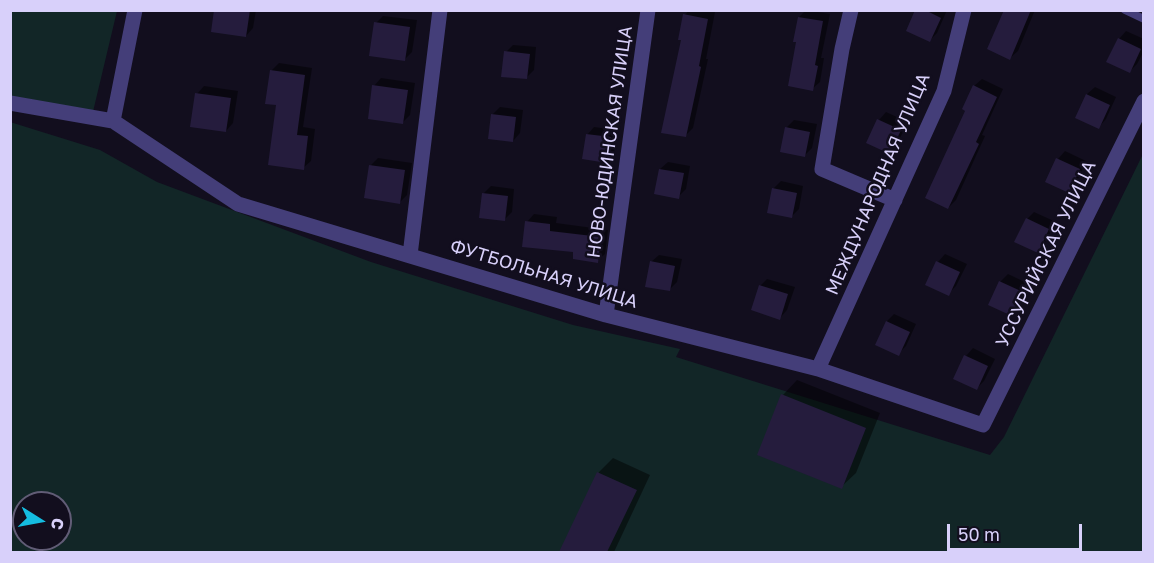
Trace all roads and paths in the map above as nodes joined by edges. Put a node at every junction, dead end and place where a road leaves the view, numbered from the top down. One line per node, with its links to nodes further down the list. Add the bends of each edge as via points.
1 (135, 10): 10 (street)
2 (440, 10): 12 (street)
3 (648, 10): 13 (street, НОВО-ЮДИНСКАЯ УЛИЦА)
4 (851, 10): 11 (street, via 822,169)
5 (964, 10): 11 (street, МЕЖДУНАРОДНАЯ УЛИЦА, via 944,91)
6 (1125, 10): 7 (lane)
7 (1143, 19)
8 (1143, 101): 15 (street, УССУРИЙСКАЯ УЛИЦА)
9 (10, 103): 10 (street)
10 (113, 121): 12 (street, ФУТБОЛЬНАЯ УЛИЦА, via 238,204)
11 (895, 200): 14 (street, МЕЖДУНАРОДНАЯ УЛИЦА)
12 (410, 255): 13 (street, ФУТБОЛЬНАЯ УЛИЦА)
13 (606, 315): 14 (street, ФУТБОЛЬНАЯ УЛИЦА)
14 (818, 369): 15 (street, ФУТБОЛЬНАЯ УЛИЦА)
15 (983, 425)

